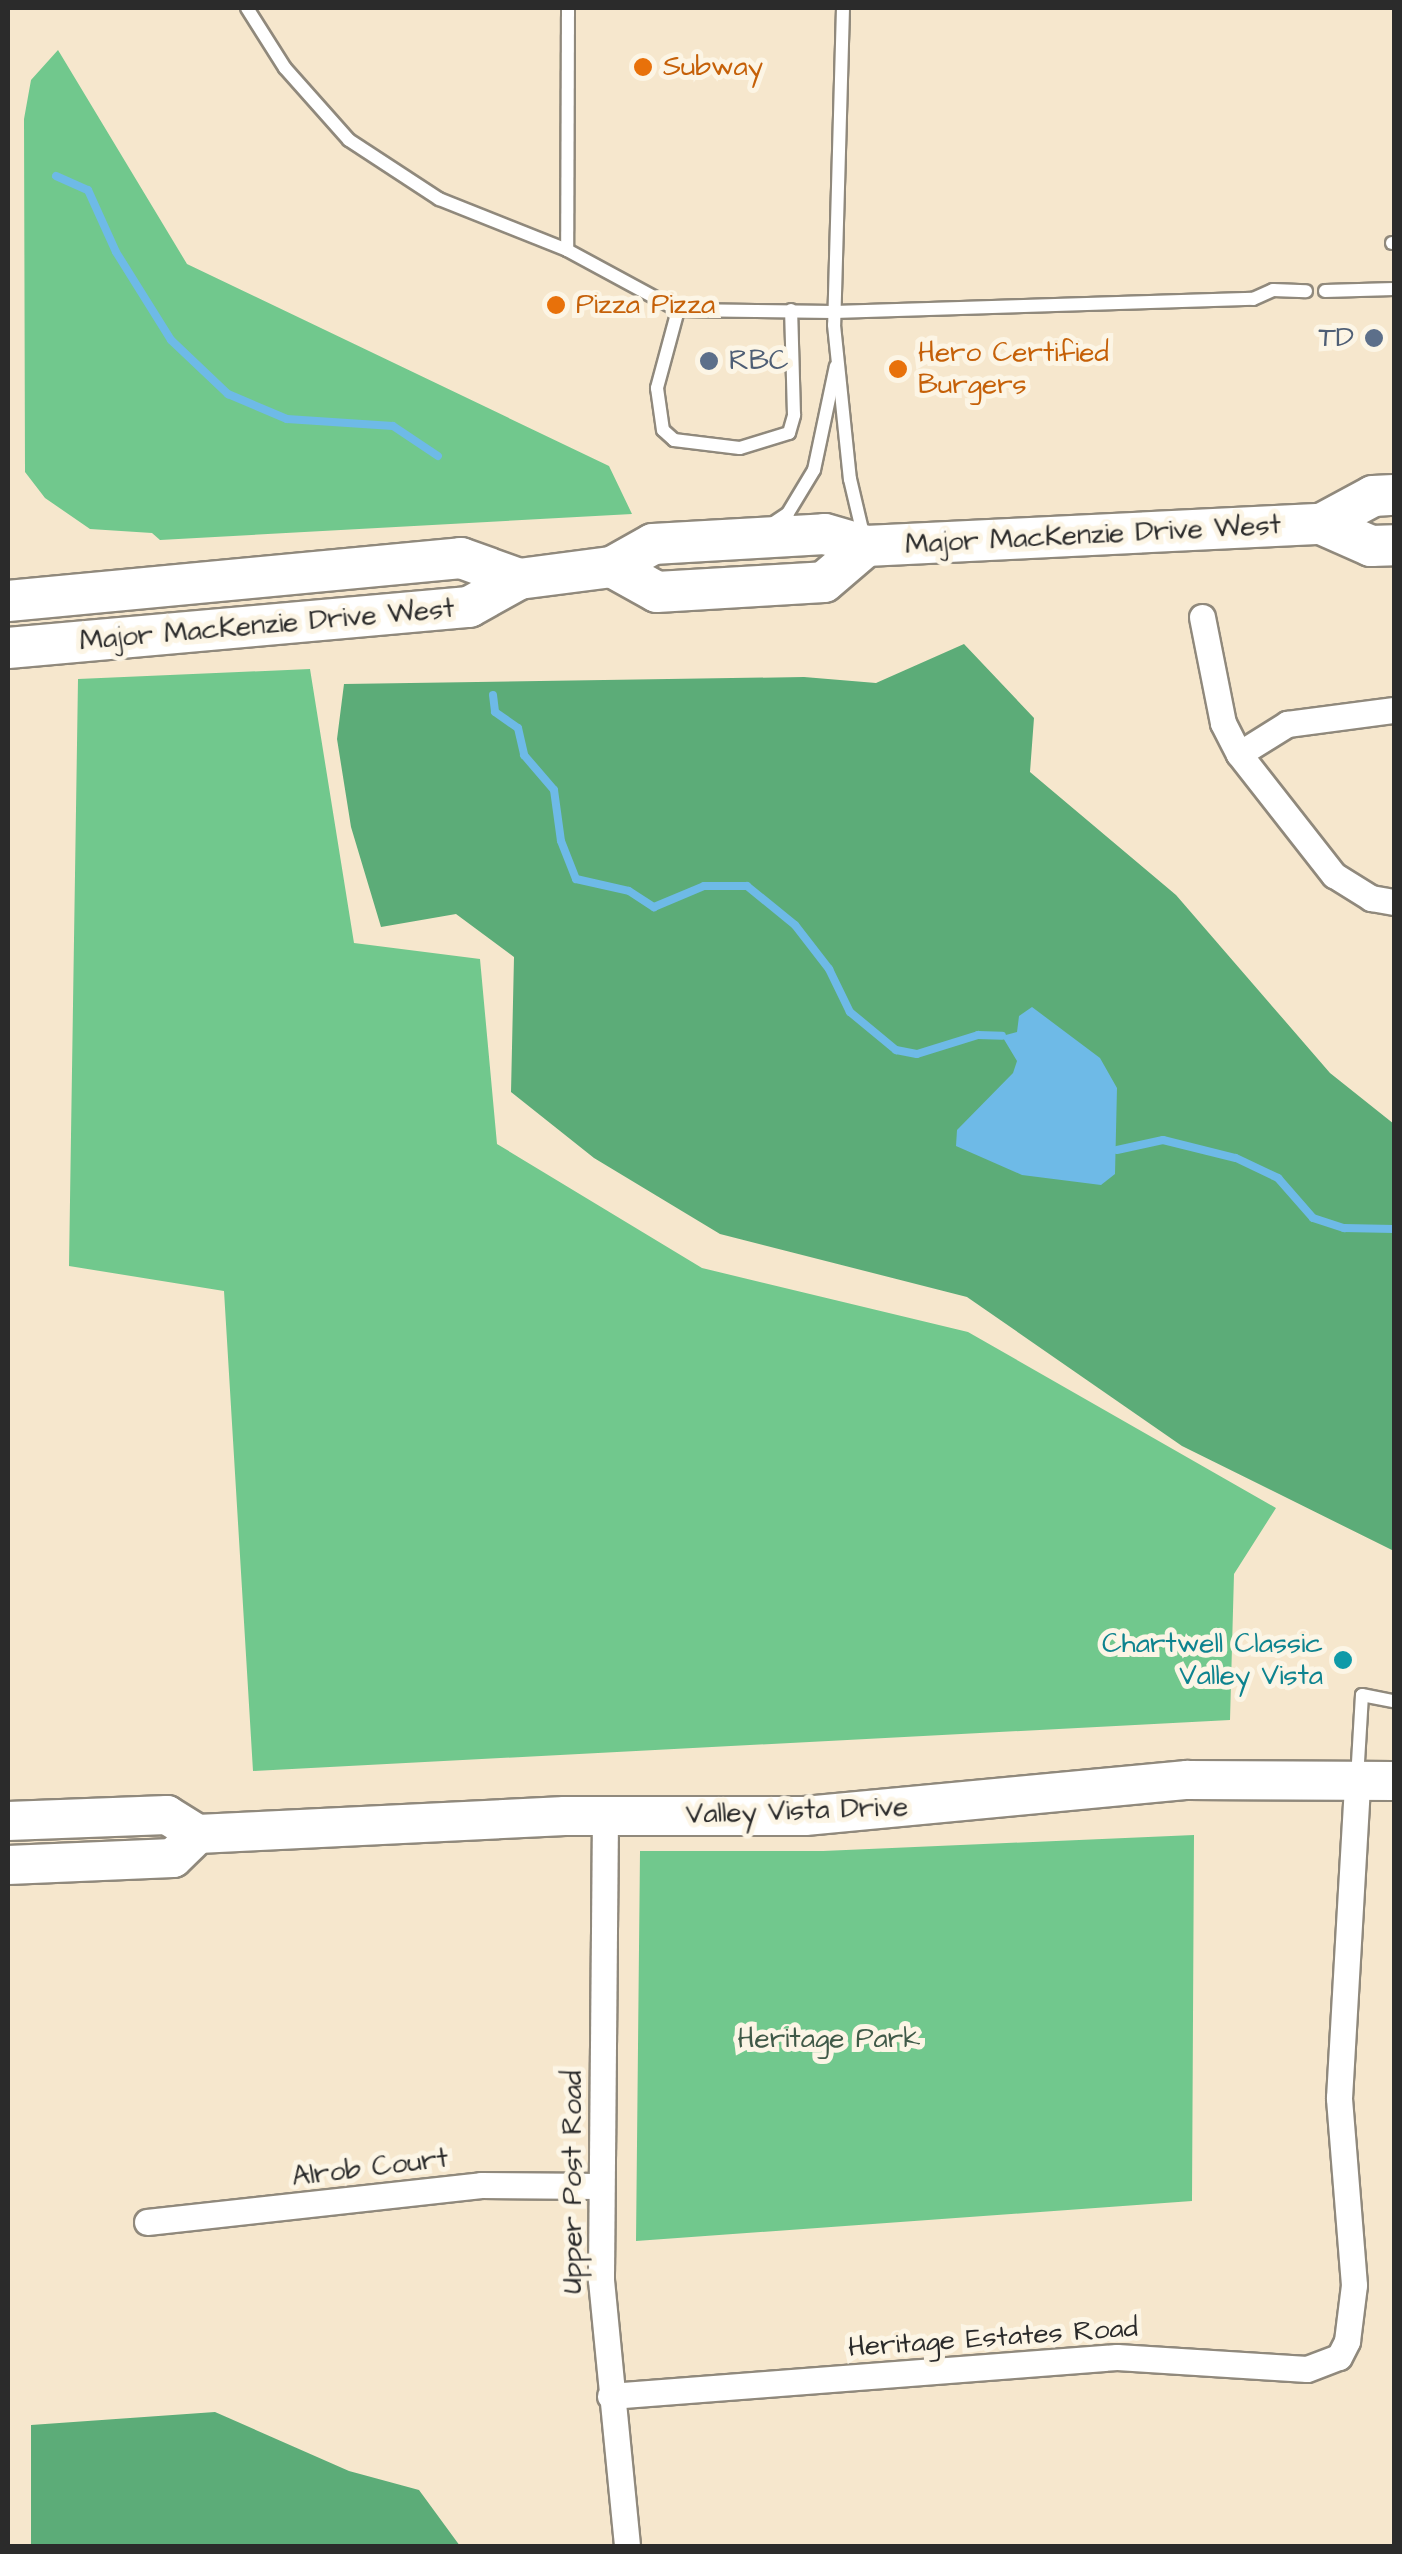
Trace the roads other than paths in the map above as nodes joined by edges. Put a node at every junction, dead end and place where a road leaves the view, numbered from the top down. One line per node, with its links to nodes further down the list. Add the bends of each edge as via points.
1 (247, 8): 4 (lane, via 285,68 349,140 439,199)
2 (568, 8): 4 (lane)
3 (843, 8): 10 (lane)
4 (567, 250): 8 (lane)
5 (1394, 289): 7 (lane)
6 (1306, 291): 10 (lane, via 1272,290 1253,299)
7 (1325, 292)
8 (678, 310): 9 (lane); 9 (lane, via 658,388 664,430 674,440 740,448 788,434 794,415)
9 (791, 310): 10 (lane)
10 (834, 312): 11 (lane)
11 (839, 354): 14 (lane, via 809,482 788,513); 16 (lane, via 850,479)
12 (1394, 495): 13 (main road, Major MacKenzie Drive West, via 1373,496)
13 (1321, 524): 15 (main road, Major MacKenzie Drive West, via 1371,546); 16 (main road, Major MacKenzie Drive West)
14 (751, 538): 16 (main road, Major MacKenzie Drive West, via 824,534); 17 (main road, Major MacKenzie Drive West, via 653,544)
15 (1394, 545)
16 (866, 546): 17 (main road, Major MacKenzie Drive West, via 824,582 657,592)
17 (612, 567): 18 (main road, Major MacKenzie Drive West)
18 (519, 579): 19 (main road, Major MacKenzie Drive West, via 461,558); 21 (main road, Major MacKenzie Drive West, via 469,606)
19 (8, 602)
20 (1202, 617): 23 (street, via 1223,723)
21 (8, 648)
22 (1394, 710): 23 (street, via 1287,724)
23 (1240, 754): 24 (street, via 1334,875 1371,898)
24 (1394, 902)
25 (1394, 1701): 26 (lane, via 1362,1696)
26 (1376, 1781): 27 (street, Valley Vista Drive, via 1187,1780 804,1816); 33 (street, Heritage Estates Road, via 1339,2098 1354,2286 1339,2357 1307,2370 1117,2357)
27 (605, 1816): 29 (street, Valley Vista Drive); 31 (street, Upper Post Road)
28 (8, 1821): 29 (street, Valley Vista Drive, via 167,1815)
29 (198, 1834): 30 (street, Valley Vista Drive, via 173,1858)
30 (8, 1865)
31 (601, 2186): 32 (street, Alrob Court, via 481,2184); 33 (street, Upper Post Road)
32 (147, 2222)
33 (610, 2396): 34 (street, Upper Post Road)
34 (627, 2546)

